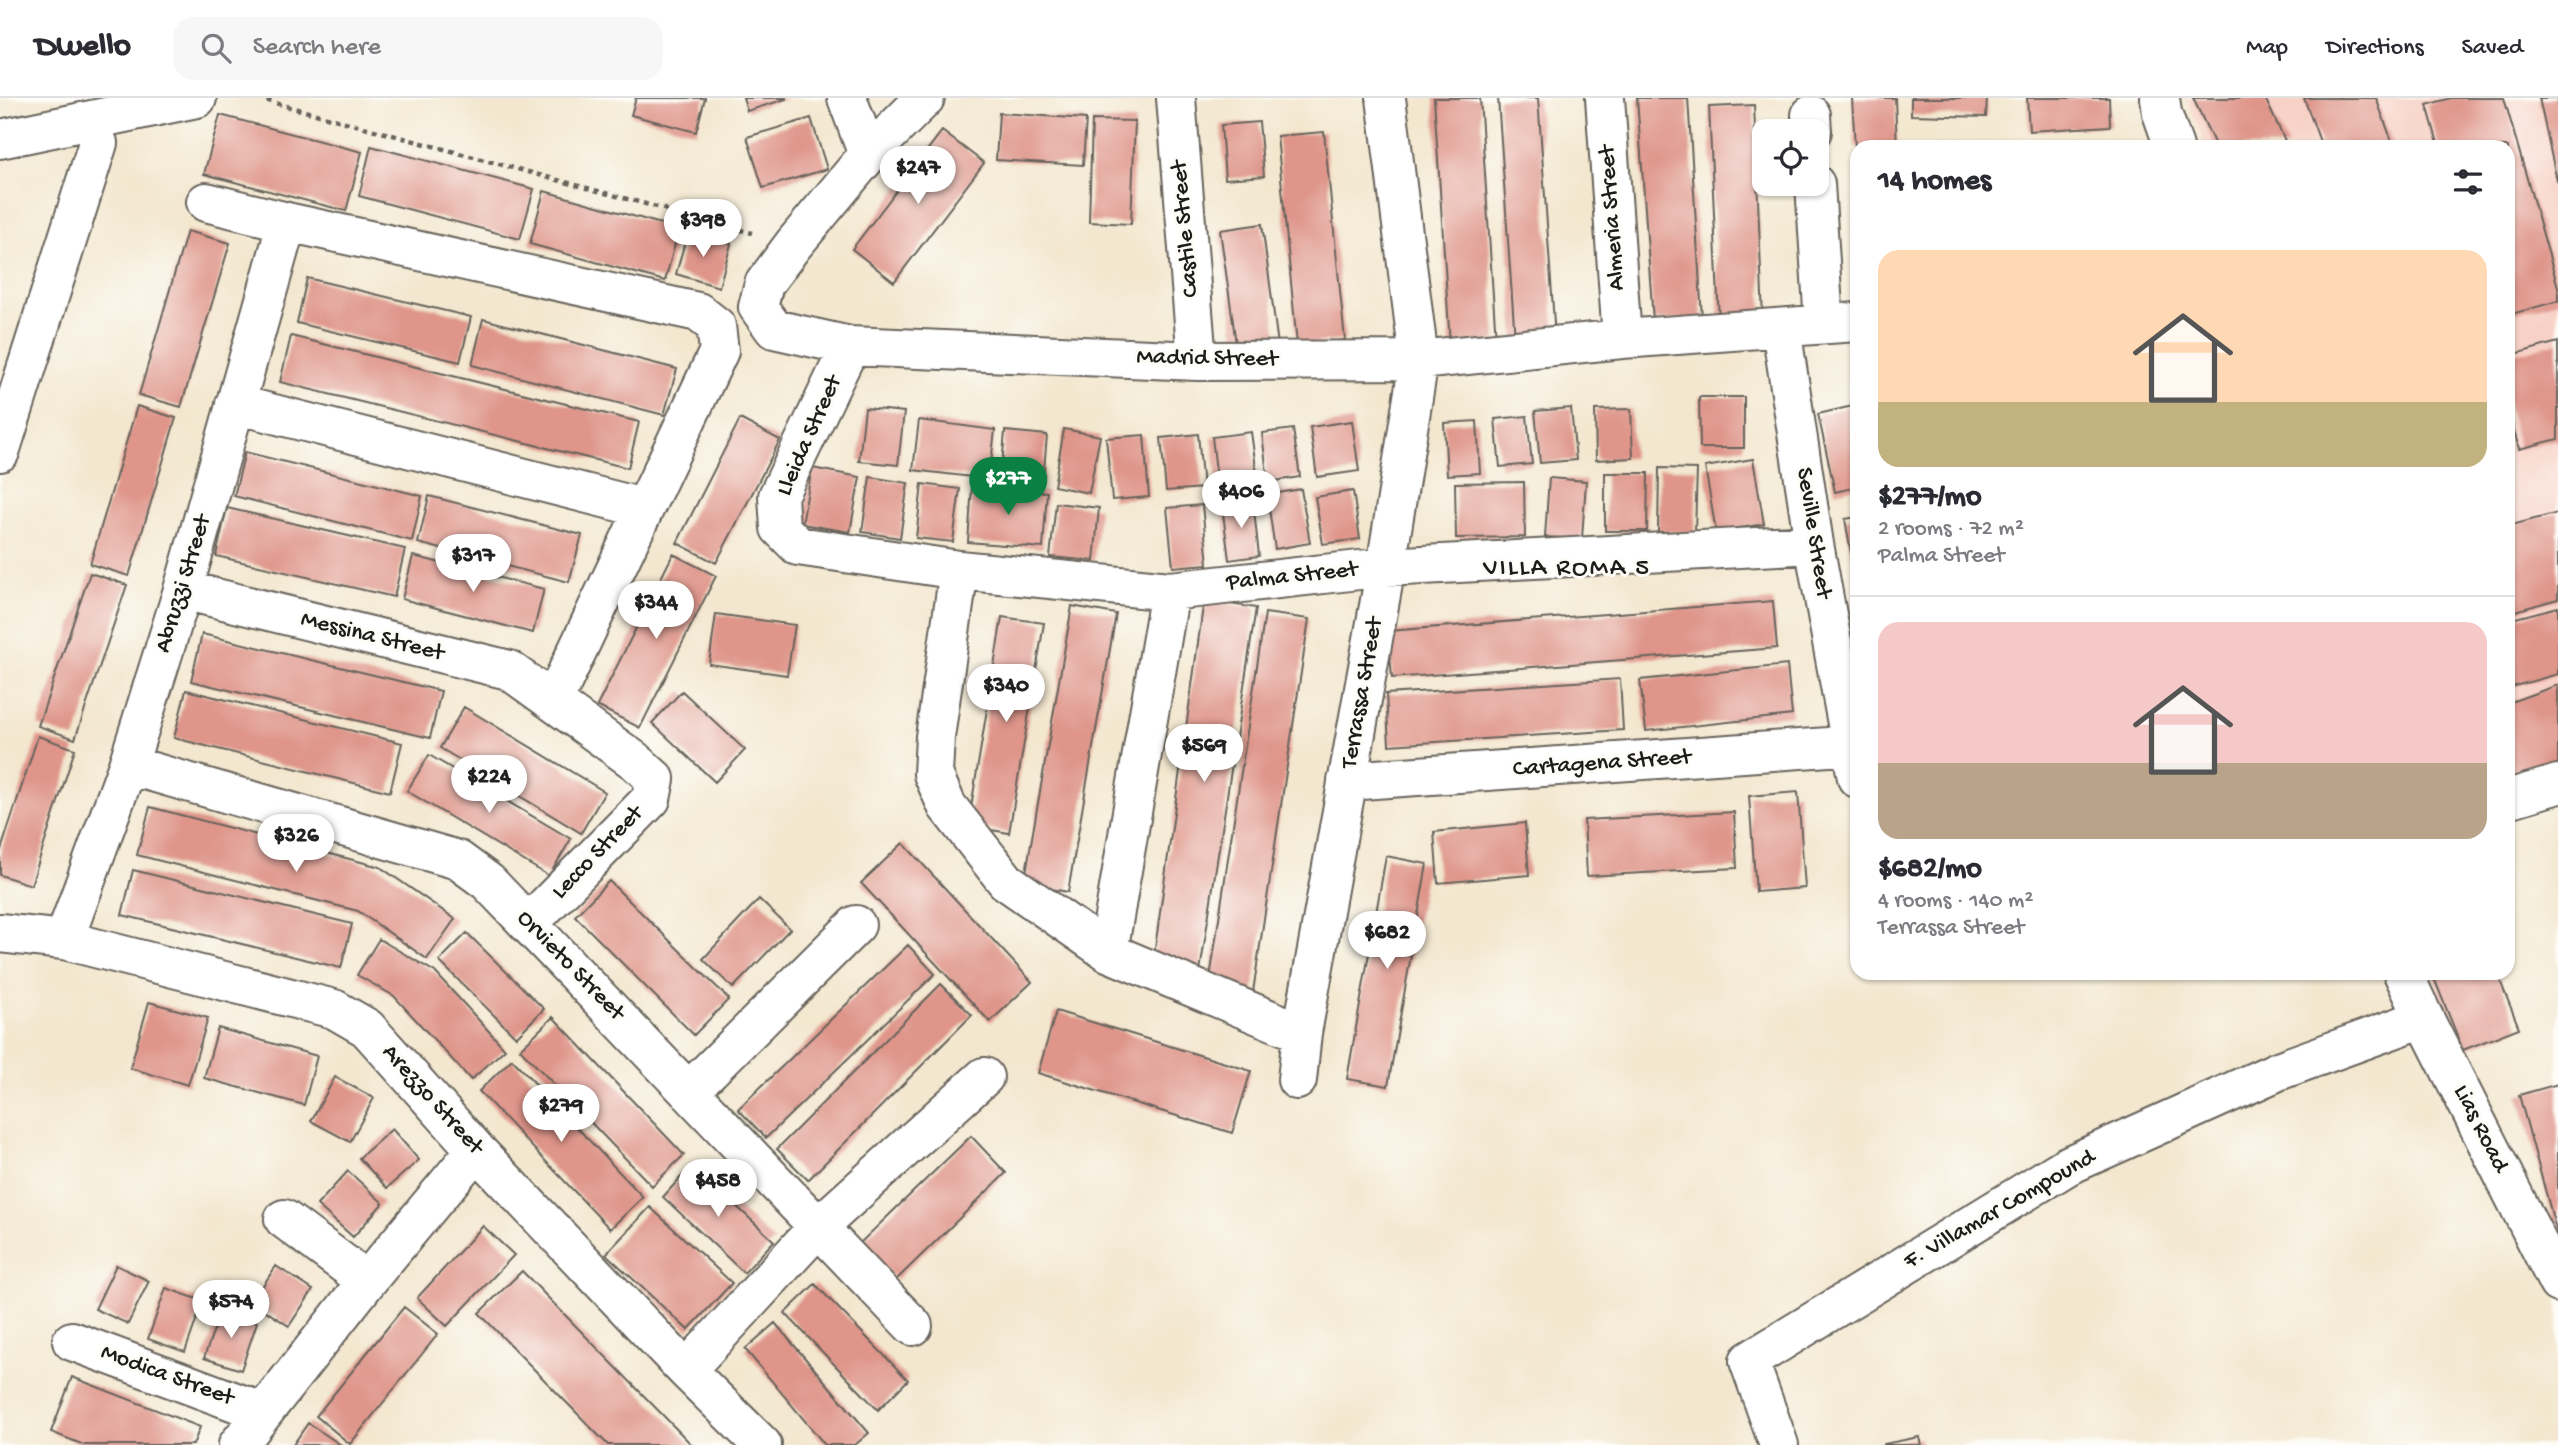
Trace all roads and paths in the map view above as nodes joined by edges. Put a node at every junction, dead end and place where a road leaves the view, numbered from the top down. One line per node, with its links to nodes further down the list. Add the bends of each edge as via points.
1 (197, 98): 9 (street)
2 (257, 98): 16 (path)
3 (847, 98): 12 (street)
4 (925, 98): 12 (street, Madrid Street)
5 (1176, 98): 22 (street, Castile Street)
6 (1386, 98): 21 (street, Terrassa Street)
7 (1605, 98): 19 (street, Almeria Street)
8 (2160, 98): 10 (street)
9 (0, 139)
10 (2172, 140)
11 (98, 143): 24 (street)
12 (867, 155): 16 (street, Madrid Street)
13 (1817, 196): 17 (street)
14 (206, 202): 15 (street)
15 (287, 222): 23 (street, Abruzzi Street); 25 (street, via 698,312 716,326 719,351)
16 (793, 245): 20 (street, Madrid Street, via 764,284 758,307 774,329)
17 (1840, 323): 18 (street, Madrid Street)
18 (1781, 328): 19 (street, Madrid Street); 27 (street, Seville Street)
19 (1622, 339): 21 (street, Madrid Street)
20 (850, 346): 22 (street, Madrid Street); 26 (street, Lleida Street, via 778,496)
21 (1419, 360): 22 (street, Madrid Street); 28 (street, Terrassa Street)
22 (1197, 361)
23 (235, 404): 25 (street); 30 (street, Abruzzi Street)
24 (0, 452)
25 (643, 508): 32 (street)
26 (780, 527): 29 (street, Palma Street, via 798,546)
27 (1814, 544): 28 (street, Palma Street); 33 (street, Seville Street)
28 (1386, 566): 31 (street, Palma Street); 36 (street, Terrassa Street)
29 (959, 570): 31 (street, Palma Street); 43 (street, via 933,774 947,806 1006,881)
30 (183, 590): 32 (street, Messina Street, via 509,670); 35 (street, Abruzzi Street)
31 (1170, 591): 43 (street)
32 (553, 702): 39 (street, Lecco Street, via 655,779 652,799)
33 (1850, 730)
34 (1850, 756): 36 (street, Cartagena Street)
35 (128, 765): 39 (street, Orvieto Street, via 458,860); 42 (street, Abruzzi Street)
36 (1347, 781): 46 (street, Terrassa Street)
37 (2558, 784): 38 (street)
38 (2515, 797)
39 (529, 923): 49 (street, Orvieto Street)
40 (856, 925): 49 (street)
41 (0, 933): 42 (street, Arezzo Street)
42 (64, 940): 50 (street, Arezzo Street, via 334,1009 367,1028)
43 (1108, 952): 46 (street)
44 (2406, 980): 45 (street, Lias Road)
45 (2424, 1018): 54 (street, Lias Road); 61 (street, F. Villamar Compound, via 2278,1071 2067,1166 1749,1361)
46 (1303, 1033): 48 (street, Terrassa Street)
47 (984, 1077): 52 (street)
48 (1297, 1080)
49 (689, 1091): 52 (street, Orvieto Street)
50 (476, 1150): 53 (street); 57 (street, Arezzo Street)
51 (284, 1219): 53 (street)
52 (819, 1226): 55 (street, Orvieto Street); 57 (street)
53 (367, 1281): 58 (street)
54 (2558, 1283)
55 (913, 1326)
56 (72, 1341): 58 (street, Modica Street)
57 (686, 1370): 60 (street, Arezzo Street)
58 (262, 1412): 59 (street)
59 (238, 1445)
60 (762, 1445)
61 (1779, 1445)

